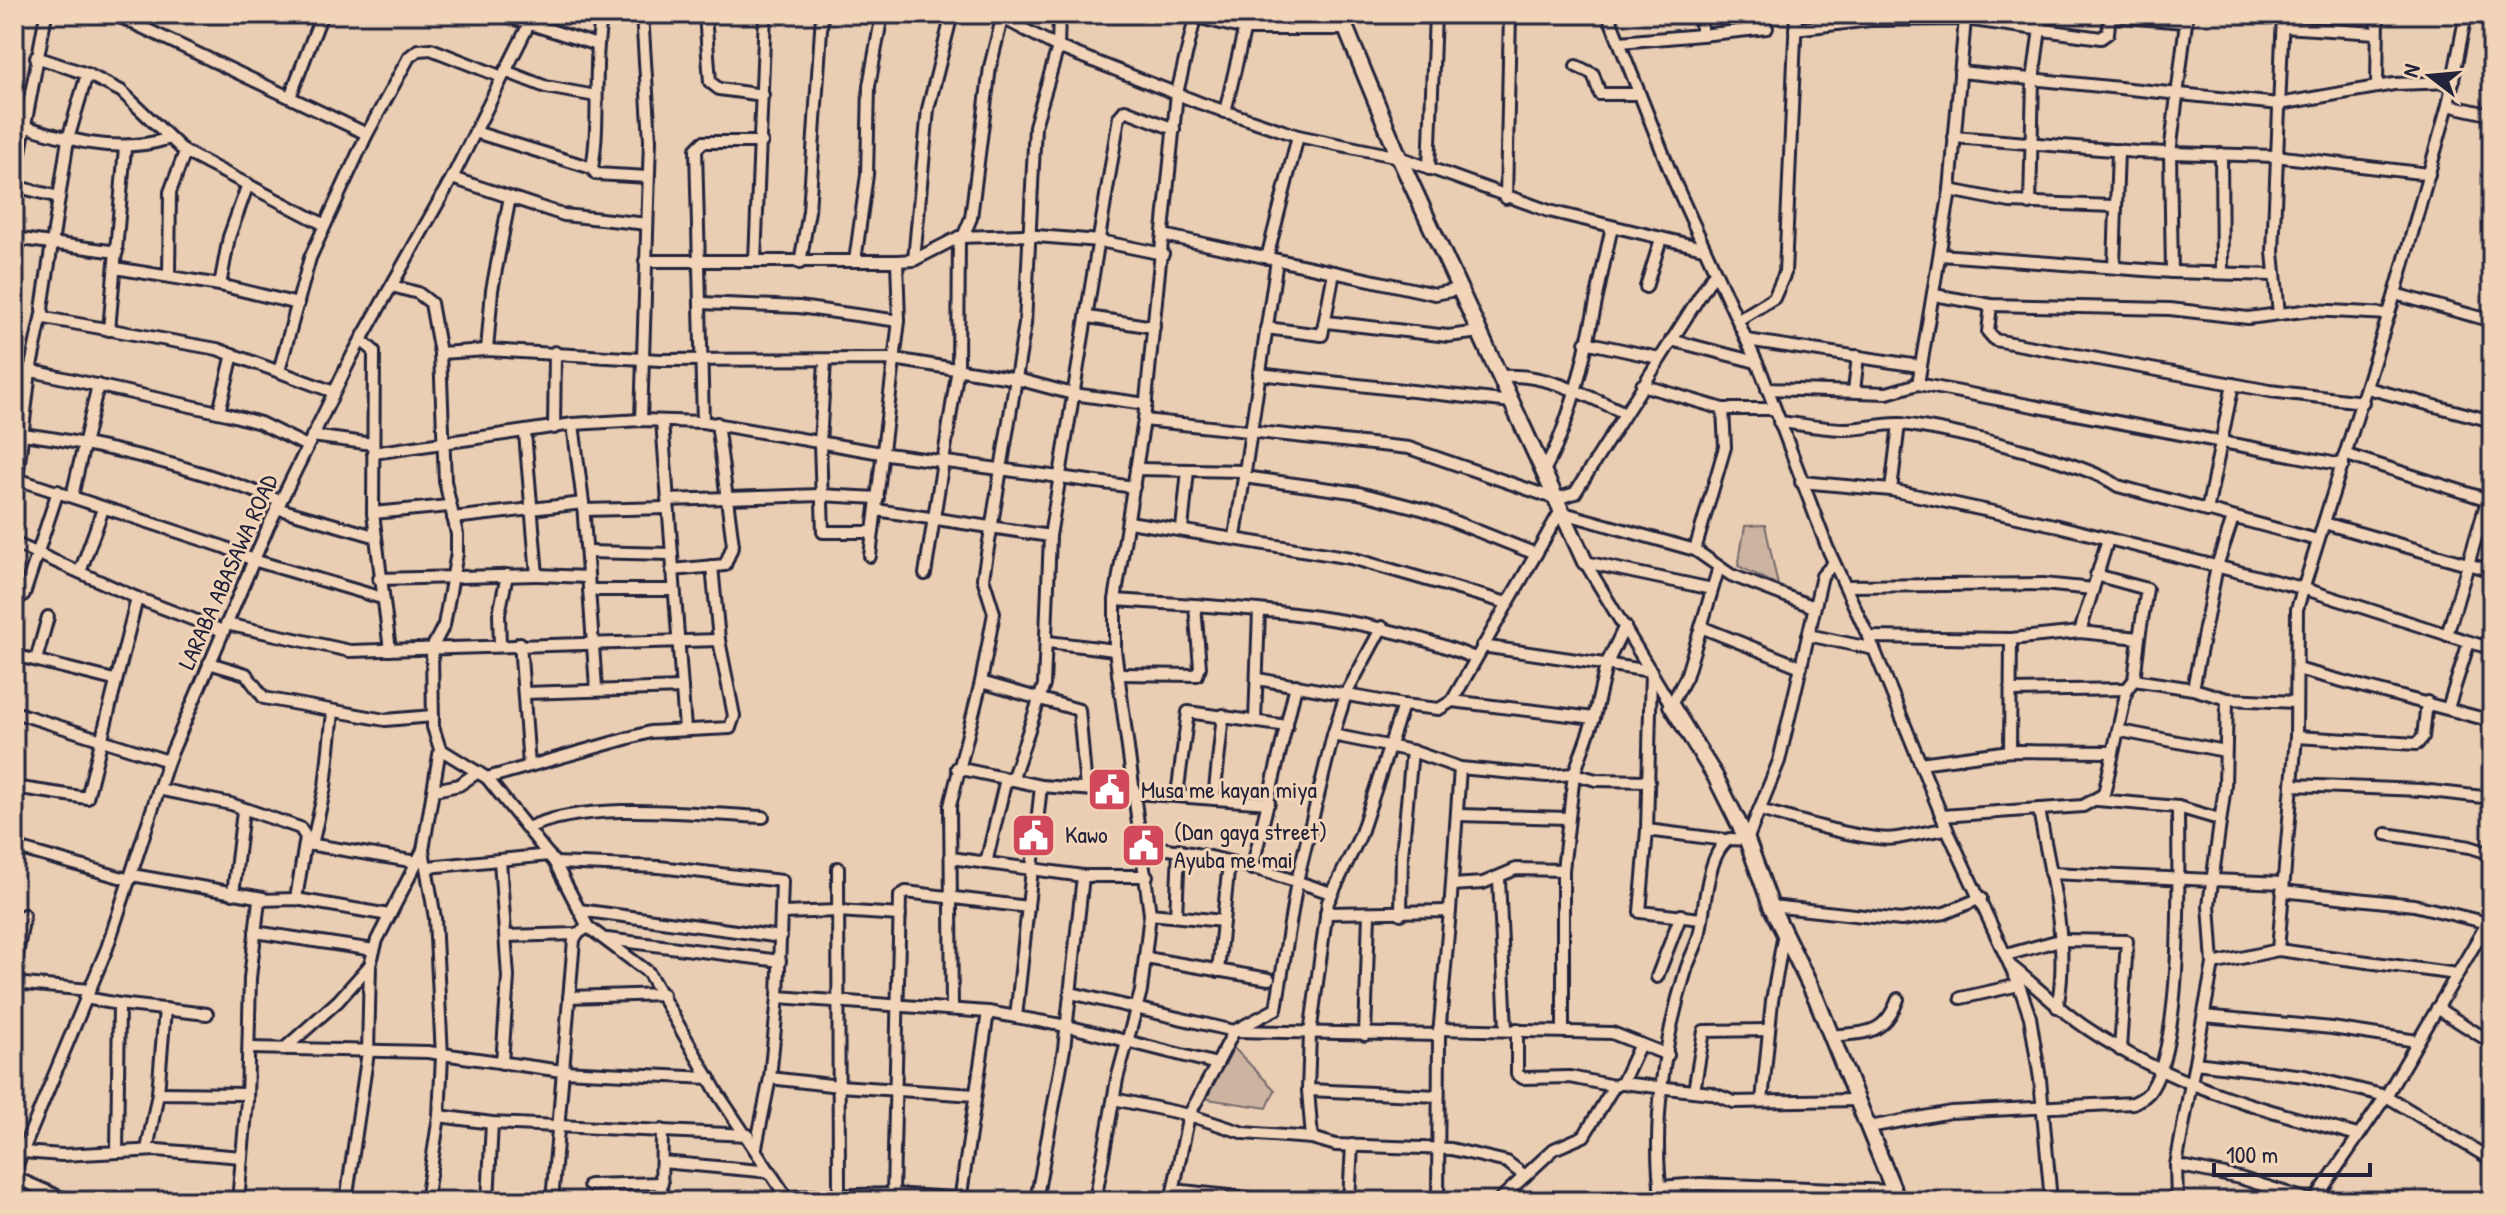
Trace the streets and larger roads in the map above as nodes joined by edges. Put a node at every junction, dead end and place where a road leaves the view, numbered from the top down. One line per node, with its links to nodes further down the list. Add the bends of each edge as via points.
1 (46, 14): 42 (street)
2 (114, 14): 55 (street)
3 (322, 14): 55 (street)
4 (499, 14): 29 (street)
5 (602, 14): 40 (street)
6 (642, 14): 80 (street)
7 (705, 14): 52 (street, via 710,82 719,89)
8 (765, 14): 52 (street)
9 (822, 14): 111 (street, via 809,211)
10 (882, 14): 109 (street, via 869,86 867,175)
11 (952, 14): 106 (street, via 928,109)
12 (1059, 14): 41 (street)
13 (1248, 14): 34 (street)
14 (1340, 14): 35 (street)
15 (1435, 14): 78 (street)
16 (1510, 14): 87 (street)
17 (1701, 14): 38 (street)
18 (1796, 14): 36 (street)
19 (2042, 14): 33 (street)
20 (2283, 14): 31 (street)
21 (2378, 14): 37 (street)
22 (2466, 14): 48 (street)
23 (1610, 15): 39 (street)
24 (2110, 15): 28 (street); 33 (street, via 2108,33 2101,38)
25 (1000, 16): 41 (street); 95 (street, via 971,218)
26 (1196, 16): 34 (street); 50 (street)
27 (1871, 17): 30 (street); 36 (street)
28 (2187, 18): 53 (street)
29 (531, 19): 40 (street); 46 (street, LARABA ABASAWA ROAD)
30 (1965, 19): 33 (street); 44 (street)
31 (2283, 27): 37 (street); 56 (street)
32 (1767, 28): 38 (street)
33 (2039, 28): 47 (street)
34 (1245, 29): 35 (street); 58 (street)
35 (1346, 29): 76 (street)
36 (1795, 29): 133 (street, via 1785,273 1774,298)
37 (2376, 33): 49 (street)
38 (1701, 35): 39 (street)
39 (1620, 42): 51 (street)
40 (597, 45): 54 (street)
41 (1058, 47): 50 (street); 93 (street, via 1037,111)
42 (36, 57): 45 (street); 60 (street)
43 (1576, 66): 51 (street, via 1593,74 1600,94)
44 (1960, 72): 47 (street); 65 (street)
45 (87, 74): 66 (street); 67 (street, via 121,91)
46 (504, 74): 54 (street); 62 (street, LARABA ABASAWA ROAD); 63 (street, via 431,49 418,50 401,69)
47 (2033, 80): 53 (street); 69 (street)
48 (2453, 82): 49 (street); 57 (street)
49 (2377, 87): 56 (street)
50 (1177, 93): 58 (street); 61 (street)
51 (1638, 94): 100 (street)
52 (763, 95): 68 (street)
53 (2176, 95): 56 (street); 73 (street)
54 (596, 96): 77 (street)
55 (290, 97): 63 (street)
56 (2279, 104): 75 (street)
57 (2448, 105): 59 (street); 79 (street)
58 (1225, 112): 64 (street)
59 (2492, 115)
60 (19, 125): 66 (street); 83 (street)
61 (1174, 129): 94 (street); 98 (street, via 1125,110 1120,113)
62 (475, 132): 77 (street); 81 (street, LARABA ABASAWA ROAD)
63 (367, 134): 91 (street)
64 (1298, 136): 76 (street); 105 (street)
65 (1954, 137): 69 (street); 84 (street)
66 (68, 139): 70 (street); 85 (street)
67 (167, 139): 70 (street); 72 (street)
68 (762, 142): 104 (street, via 699,144); 108 (street)
69 (2034, 142): 71 (street); 88 (street)
70 (125, 148): 101 (street)
71 (2118, 150): 73 (street); 89 (street)
72 (185, 152): 82 (street); 119 (street, via 170,192)
73 (2170, 153): 74 (street); 116 (street)
74 (2221, 154): 75 (street); 117 (street)
75 (2275, 156): 79 (street); 118 (street)
76 (1399, 157): 78 (street); 123 (street)
77 (592, 168): 80 (street, via 596,174)
78 (1429, 169): 87 (street)
79 (2429, 174): 124 (street)
80 (648, 177): 90 (street)
81 (452, 178): 86 (street); 121 (street, LARABA ABASAWA ROAD)
82 (248, 184): 91 (street); 120 (street, via 229,237)
83 (14, 185): 85 (street)
84 (1950, 190): 88 (street); 103 (street)
85 (59, 197): 99 (street)
86 (510, 197): 90 (street, via 588,220); 145 (street)
87 (1506, 198): 92 (street)
88 (2030, 204): 89 (street)
89 (2113, 206): 112 (street)
90 (647, 224): 107 (street)
91 (325, 225): 127 (street)
92 (1612, 227): 97 (street); 144 (street)
93 (1030, 235): 95 (street); 98 (street); 163 (street)
94 (1163, 235): 102 (street); 105 (street)
95 (961, 237): 106 (street); 158 (street)
96 (14, 238): 99 (street)
97 (1661, 239): 100 (street); 122 (street)
98 (1100, 241): 102 (street); 132 (street)
99 (51, 244): 101 (street); 129 (street)
100 (1703, 248): 115 (street)
101 (117, 252): 113 (street)
102 (1163, 254): 137 (street)
103 (1940, 255): 112 (street); 125 (street)
104 (697, 259): 107 (street); 108 (street); 126 (street)
105 (1272, 259): 114 (street); 138 (street)
106 (914, 260): 110 (street)
107 (645, 261): 151 (street)
108 (755, 261): 111 (street)
109 (855, 261): 110 (street); 111 (street)
110 (897, 261): 135 (street)
111 (800, 263)
112 (2114, 267): 116 (street)
113 (115, 268): 119 (street); 139 (street)
114 (1334, 272): 123 (street, via 1435,294); 136 (street)
115 (1715, 272): 133 (street); 142 (street)
116 (2172, 272): 117 (street)
117 (2222, 272): 118 (street)
118 (2274, 275): 130 (street)
119 (169, 276): 120 (street)
120 (220, 285): 127 (street)
121 (392, 286): 141 (street, LARABA ABASAWA ROAD); 147 (street, via 431,303)
122 (1646, 287)
123 (1461, 289): 140 (street)
124 (2395, 294): 131 (street); 134 (street)
125 (1934, 295): 128 (street); 156 (street)
126 (701, 303): 135 (street, via 799,307); 153 (street)
127 (298, 304): 160 (street)
128 (1991, 305): 130 (street, via 2170,309 2248,318); 165 (street, via 1988,332 1995,340)
129 (42, 314): 139 (street, via 49,321); 159 (street)
130 (2279, 314): 131 (street)
131 (2389, 314): 168 (street)
132 (1088, 317): 137 (street); 173 (street)
133 (1738, 320): 143 (street)
134 (2492, 320)
135 (899, 321): 152 (street)
136 (1327, 322): 138 (street, via 1319,336); 140 (street, via 1448,336)
137 (1154, 327): 176 (street)
138 (1266, 328): 161 (street)
139 (109, 330): 148 (street)
140 (1480, 332): 162 (street)
141 (361, 340): 172 (street, LARABA ABASAWA ROAD); 199 (street, via 374,351)
142 (1671, 340): 150 (street); 155 (street)
143 (1747, 340): 149 (street); 155 (street)
144 (1585, 342): 150 (street); 170 (street)
145 (487, 350): 146 (street); 147 (street)
146 (555, 352): 151 (street); 190 (street)
147 (440, 353): 198 (street)
148 (233, 354): 160 (street); 179 (street)
149 (1858, 356): 156 (street); 171 (street)
150 (1659, 358): 167 (street)
151 (642, 359): 153 (street); 181 (street)
152 (894, 359): 154 (street); 158 (street); 200 (street)
153 (703, 361): 154 (street); 185 (street)
154 (825, 361): 196 (street)
155 (1756, 362): 169 (street)
156 (1919, 366): 164 (street)
157 (14, 367): 159 (street)
158 (958, 368): 163 (street); 201 (street)
159 (30, 371): 166 (street); 193 (street)
160 (279, 371): 172 (street)
161 (1259, 374): 174 (street); 191 (street)
162 (1501, 376): 170 (street, via 1532,376); 174 (street)
163 (1017, 379): 173 (street); 203 (street)
164 (1918, 384): 171 (street, via 1899,392); 197 (street)
165 (2233, 384): 175 (street); 197 (street)
166 (98, 385): 179 (street); 195 (street)
167 (1642, 385): 177 (street); 180 (street)
168 (2367, 388): 175 (street); 184 (street)
169 (1767, 389): 171 (street); 178 (street)
170 (1573, 390): 180 (street); 205 (street)
171 (1854, 391)
172 (334, 392): 194 (street, LARABA ABASAWA ROAD)
173 (1073, 394): 176 (street); 208 (street)
174 (1512, 402): 205 (street)
175 (2363, 402): 202 (street)
176 (1146, 404): 182 (street)
177 (1723, 409): 178 (street); 244 (street, via 1725,447)
178 (1774, 409): 186 (street)
179 (219, 412): 194 (street)
180 (1625, 413): 224 (street, via 1575,493)
181 (641, 420): 183 (street); 188 (street)
182 (1144, 420): 191 (street); 204 (street)
183 (662, 421): 185 (street); 220 (street)
184 (2492, 421)
185 (703, 422): 187 (street)
186 (1779, 422): 189 (street, via 1845,429); 210 (street)
187 (717, 423): 196 (street); 217 (street)
188 (573, 424): 190 (street); 223 (street)
189 (1899, 424): 213 (street); 228 (street, via 2063,463 2118,486)
190 (554, 428): 192 (street)
191 (1250, 430): 207 (street); 224 (street, via 1409,448)
192 (525, 433): 198 (street); 225 (street)
193 (23, 434): 195 (street); 209 (street)
194 (309, 441): 199 (street); 221 (street, LARABA ABASAWA ROAD)
195 (86, 442): 216 (street); 221 (street, via 162,460)
196 (820, 443): 200 (street); 215 (street)
197 (2223, 443): 202 (street); 228 (street)
198 (442, 444): 199 (street); 222 (street)
199 (373, 448): 229 (street)
200 (883, 453): 201 (street); 218 (street)
201 (943, 460): 203 (street); 232 (street)
202 (2345, 460): 219 (street); 234 (street)
203 (1001, 467): 208 (street); 235 (street)
204 (1136, 469): 206 (street); 212 (street)
205 (1545, 469): 224 (street)
206 (1188, 470): 207 (street); 236 (street)
207 (1244, 474): 240 (street); 248 (street, via 1425,510)
208 (1060, 477): 212 (street); 239 (street)
209 (16, 479): 214 (street)
210 (1801, 482): 213 (street); 252 (street)
211 (2492, 484): 219 (street)
212 (1134, 487): 233 (street)
213 (1891, 490): 241 (street)
214 (58, 491): 216 (street); 245 (street)
215 (820, 495): 217 (street); 218 (street); 237 (street, via 823,532)
216 (72, 496): 226 (street)
217 (726, 496): 220 (street); 254 (street, via 731,556 725,565)
218 (878, 498): 227 (street)
219 (2490, 500): 253 (street)
220 (667, 504): 223 (street); 247 (street)
221 (278, 505): 238 (street); 250 (street, LARABA ABASAWA ROAD)
222 (449, 506): 229 (street); 230 (street)
223 (584, 506): 225 (street); 246 (street)
224 (1558, 506): 244 (street); 248 (street); 251 (street)
225 (532, 508): 230 (street); 262 (street)
226 (103, 509): 250 (street); 259 (street)
227 (876, 510): 232 (street); 237 (street)
228 (2207, 511): 231 (street)
229 (373, 513): 238 (street)
230 (453, 518): 264 (street)
231 (2233, 518): 242 (street); 255 (street)
232 (935, 520): 235 (street); 260 (street)
233 (1129, 522): 236 (street); 275 (street)
234 (2324, 523): 242 (street); 253 (street)
235 (991, 529): 239 (street); 316 (street, via 983,578 994,613)
236 (1182, 529): 240 (street)
237 (873, 532): 249 (street)
238 (374, 536): 266 (street)
239 (1050, 536): 295 (street)
240 (1235, 537): 277 (street, via 1351,558)
241 (2108, 539): 255 (street); 263 (street)
242 (2317, 540): 268 (street)
243 (14, 543): 245 (street)
244 (1695, 550): 256 (street)
245 (36, 552): 259 (street); 276 (street, via 24,594)
246 (587, 552): 247 (street); 265 (street)
247 (671, 554): 257 (street)
248 (1536, 554): 277 (street)
249 (870, 556)
250 (253, 560): 274 (street); 285 (street, LARABA ABASAWA ROAD)
251 (1585, 562): 269 (street); 282 (street)
252 (1834, 563): 267 (street); 279 (street, via 1823,572)
253 (2470, 565): 258 (street); 288 (street)
254 (712, 566): 257 (street); 293 (street)
255 (2217, 566): 268 (street); 321 (street)
256 (1719, 567): 269 (street); 279 (street)
257 (672, 570): 272 (street)
258 (2492, 571)
259 (80, 572): 273 (street)
260 (925, 574)
261 (507, 575): 262 (street); 264 (street); 298 (street, via 499,614)
262 (537, 575): 265 (street)
263 (2096, 575): 270 (street); 290 (street, via 2147,589)
264 (453, 576): 266 (street); 300 (street, via 444,625)
265 (588, 577): 271 (street)
266 (379, 579): 274 (street)
267 (1846, 586): 270 (street, via 2043,584); 289 (street)
268 (2302, 588): 288 (street); 311 (street)
269 (1712, 589): 284 (street)
270 (2093, 589): 286 (street)
271 (589, 590): 272 (street); 294 (street)
272 (674, 590): 292 (street)
273 (137, 598): 285 (street); 315 (street)
274 (382, 598): 303 (street)
275 (1115, 600): 278 (street); 304 (street)
276 (14, 603)
277 (1507, 603): 299 (street)
278 (1195, 606): 280 (street); 313 (street, via 1197,675)
279 (1814, 607): 287 (street)
280 (1259, 611): 283 (street); 314 (street)
281 (48, 617): 307 (street)
282 (1625, 626): 309 (street); 312 (street)
283 (1382, 627): 306 (street); 324 (street)
284 (1701, 627): 310 (street); 331 (street)
285 (225, 628): 303 (street, via 350,651); 308 (street, LARABA ABASAWA ROAD)
286 (2080, 632): 290 (street); 291 (street)
287 (1808, 635): 301 (street); 310 (street)
288 (2447, 635): 296 (street)
289 (1868, 637): 291 (street); 301 (street)
290 (2139, 638): 318 (street)
291 (2011, 639): 322 (street)
292 (679, 640): 293 (street); 294 (street); 320 (street)
293 (719, 640): 341 (street, via 733,723 727,729)
294 (592, 641): 297 (street); 319 (street)
295 (1048, 642): 304 (street); 325 (street)
296 (2469, 642): 302 (street); 332 (street)
297 (520, 643): 298 (street); 323 (street)
298 (500, 644): 300 (street)
299 (1482, 646): 306 (street); 309 (street)
300 (432, 648): 303 (street); 336 (street)
301 (1874, 649): 353 (street)
302 (2492, 649)
303 (390, 650)
304 (1115, 650): 313 (street)
305 (14, 655): 307 (street)
306 (1475, 658): 327 (street)
307 (36, 660): 315 (street)
308 (209, 663): 334 (street, via 246,674 264,698); 352 (street, LARABA ABASAWA ROAD)
309 (1606, 665): 312 (street); 337 (street)
310 (1801, 667): 375 (street, via 1779,761)
311 (2297, 669): 328 (street); 329 (street)
312 (1651, 671): 331 (street); 360 (street)
313 (1118, 674): 367 (street)
314 (1258, 679): 317 (street); 338 (street)
315 (114, 680): 345 (street)
316 (981, 682): 325 (street); 355 (street)
317 (1296, 685): 324 (street); 340 (street)
318 (2131, 685): 321 (street); 322 (street); 342 (street)
319 (596, 688): 320 (street); 323 (street)
320 (682, 688): 341 (street)
321 (2193, 689): 326 (street)
322 (2011, 691): 349 (street)
323 (524, 693): 354 (street)
324 (1346, 694): 330 (street); 343 (street)
325 (1041, 697): 359 (street); 365 (street, via 1079,710)
326 (2227, 699): 328 (street); 350 (street)
327 (1452, 701): 330 (street, via 1439,709); 337 (street)
328 (2296, 702): 344 (street)
329 (2427, 702): 332 (street); 344 (street, via 2423,737 2417,744)
330 (1403, 705): 346 (street)
331 (1671, 705): 387 (street)
332 (2448, 708): 339 (street)
333 (14, 712): 345 (street)
334 (333, 712): 336 (street, via 385,720); 388 (street, via 325,787)
335 (1223, 715): 338 (street); 368 (street, via 1191,710 1186,715); 370 (street)
336 (433, 716): 347 (street)
337 (1594, 718): 357 (street)
338 (1255, 721): 340 (street)
339 (2492, 721)
340 (1287, 726): 372 (street)
341 (685, 729): 354 (street, via 608,741)
342 (2121, 731): 350 (street); 351 (street)
343 (1333, 735): 346 (street); 412 (street)
344 (2296, 737): 361 (street)
345 (104, 738): 352 (street); 363 (street, via 84,800)
346 (1390, 745): 348 (street); 415 (street, via 1360,836)
347 (440, 749): 358 (street); 366 (street)
348 (1412, 751): 356 (street); 430 (street)
349 (2010, 751): 351 (street); 353 (street)
350 (2225, 751): 381 (street)
351 (2112, 752): 371 (street, via 2107,789)
352 (168, 761): 364 (street, LARABA ABASAWA ROAD)
353 (1920, 763): 378 (street)
354 (529, 766): 358 (street)
355 (957, 768): 359 (street); 394 (street, via 950,806)
356 (1460, 768): 357 (street); 377 (street)
357 (1574, 774): 360 (street); 380 (street)
358 (483, 775): 366 (street); 382 (street)
359 (1009, 780): 362 (street); 399 (street)
360 (1649, 781): 384 (street)
361 (2292, 785): 369 (street); 414 (street)
362 (1041, 786): 365 (street); 403 (street)
363 (14, 787)
364 (158, 789): 376 (street); 408 (street, LARABA ABASAWA ROAD)
365 (1086, 789): 367 (street)
366 (435, 790): 392 (street)
367 (1133, 791): 368 (street); 389 (street)
368 (1177, 795): 370 (street)
369 (2492, 798)
370 (1214, 799): 372 (street)
371 (2097, 800): 373 (street); 374 (street)
372 (1269, 803): 402 (street)
373 (2178, 807): 381 (street); 410 (street)
374 (2039, 809): 378 (street); 405 (street)
375 (1759, 810): 383 (street, via 1873,836 1897,838); 387 (street)
376 (243, 811): 388 (street, via 300,828); 416 (street)
377 (1458, 815): 380 (street); 413 (street)
378 (1942, 816): 383 (street)
379 (763, 817): 382 (street, via 613,812 561,817)
380 (1568, 818): 404 (street)
381 (2219, 819): 411 (street)
382 (528, 828): 395 (street)
383 (1947, 829): 419 (street)
384 (1647, 830): 386 (street); 434 (street, via 1640,912)
385 (2386, 834): 393 (street)
386 (1726, 840): 387 (street); 436 (street)
387 (1747, 840): 421 (street)
388 (309, 844): 397 (street); 420 (street)
389 (1142, 846): 391 (street); 407 (street)
390 (14, 847): 408 (street)
391 (1179, 849): 398 (street); 435 (street)
392 (423, 850): 397 (street); 400 (street)
393 (2492, 854)
394 (951, 858): 399 (street); 417 (street)
395 (552, 859): 396 (street); 423 (street); 426 (street, via 778,880 784,885)
396 (500, 860): 400 (street); 443 (street)
397 (417, 862): 432 (street)
398 (1229, 862): 402 (street); 438 (street)
399 (986, 863): 403 (street)
400 (428, 867): 498 (street)
401 (838, 868): 424 (street)
402 (1252, 869): 412 (street)
403 (1032, 870): 406 (street); 422 (street)
404 (1563, 870): 409 (street, via 1516,869); 484 (street)
405 (2050, 873): 410 (street); 446 (street)
406 (1083, 876): 407 (street); 461 (street)
407 (1147, 876): 428 (street)
408 (131, 877): 416 (street); 462 (street, LARABA ABASAWA ROAD)
409 (1499, 879): 413 (street); 481 (street)
410 (2178, 879): 411 (street); 503 (street, via 2171,1016)
411 (2211, 879): 414 (street); 452 (street)
412 (1297, 881): 415 (street); 483 (street, via 1276,1009)
413 (1452, 885): 425 (street)
414 (2282, 887): 437 (street); 448 (street)
415 (1331, 893): 427 (street)
416 (233, 894): 418 (street)
417 (951, 897): 422 (street); 433 (street, via 902,893); 473 (street)
418 (263, 898): 420 (street); 440 (street, via 257,903)
419 (1981, 898): 421 (street, via 1945,913 1901,920); 450 (street)
420 (296, 899): 432 (street)
421 (1771, 906): 441 (street)
422 (1028, 907): 479 (street)
423 (579, 910): 439 (street); 444 (street)
424 (838, 911): 426 (street); 433 (street); 468 (street)
425 (1450, 911): 430 (street); 485 (street)
426 (783, 913): 444 (street)
427 (1326, 913): 429 (street); 486 (street)
428 (1150, 914): 435 (street); 449 (street)
429 (1369, 914): 430 (street); 487 (street)
430 (1401, 914)
431 (24, 915): 455 (street)
432 (389, 915): 447 (street)
433 (900, 915): 469 (street)
434 (1681, 915): 436 (street); 457 (street)
435 (1176, 916): 438 (street)
436 (1701, 919): 497 (street)
437 (2490, 919): 456 (street)
438 (1223, 921): 454 (street)
439 (588, 927): 442 (street); 445 (street)
440 (255, 932): 447 (street); 493 (street)
441 (1784, 933): 482 (street); 488 (street)
442 (577, 934): 443 (street); 464 (street)
443 (506, 936): 499 (street)
444 (781, 937): 451 (street)
445 (606, 939): 451 (street); 463 (street, via 648,972)
446 (2060, 940): 450 (street); 472 (street); 495 (street, via 2123,940 2129,945)
447 (374, 950): 453 (street)
448 (2278, 950): 452 (street); 456 (street)
449 (1146, 958): 454 (street); 471 (street)
450 (2008, 960): 460 (street); 472 (street)
451 (780, 961): 465 (street)
452 (2213, 964): 478 (street)
453 (370, 965): 494 (street); 496 (street)
454 (1218, 971): 458 (street)
455 (14, 972)
456 (2457, 974): 474 (street)
457 (1657, 977)
458 (1269, 979)
459 (14, 983): 462 (street)
460 (2019, 985): 466 (street); 521 (street, via 2030,1017)
461 (1071, 993): 471 (street); 480 (street)
462 (87, 994): 470 (street); 535 (street, LARABA ABASAWA ROAD)
463 (663, 994): 464 (street); 504 (street)
464 (569, 997): 502 (street)
465 (778, 997): 468 (street); 505 (street)
466 (1961, 998)
467 (1898, 999): 488 (street, via 1891,1018 1879,1028)
468 (838, 1003): 469 (street); 508 (street)
469 (898, 1003): 473 (street); 509 (street)
470 (119, 1004): 475 (street); 536 (street)
471 (1135, 1007): 483 (street); 490 (street)
472 (2057, 1007): 495 (street)
473 (952, 1008): 476 (street)
474 (2437, 1008): 489 (street); 491 (street)
475 (165, 1009): 477 (street); 513 (street)
476 (988, 1012): 479 (street); 515 (street)
477 (207, 1014)
478 (2204, 1016): 489 (street); 500 (street)
479 (1016, 1017): 480 (street)
480 (1067, 1026): 490 (street); 565 (street)
481 (1512, 1029): 484 (street); 485 (street); 506 (street, via 1517,1074 1523,1078)
482 (1769, 1030): 512 (street, via 1706,1029); 520 (street)
483 (1234, 1031): 486 (street); 501 (street)
484 (1563, 1031): 492 (street, via 1612,1033)
485 (1439, 1032): 487 (street); 516 (street)
486 (1310, 1034): 487 (street); 510 (street)
487 (1365, 1035)
488 (1831, 1036): 519 (street)
489 (2417, 1041): 517 (street)
490 (1126, 1042): 501 (street); 518 (street)
491 (2492, 1043)
492 (1640, 1044): 497 (street); 506 (street)
493 (250, 1048): 494 (street); 514 (street)
494 (284, 1049): 496 (street)
495 (2120, 1050): 503 (street)
496 (368, 1052): 498 (street); 559 (street)
497 (1668, 1055): 511 (street)
498 (442, 1056): 499 (street); 523 (street)
499 (502, 1063): 502 (street)
500 (2195, 1063): 507 (street); 517 (street, via 2305,1076)
501 (1217, 1064): 522 (street)
502 (562, 1071): 504 (street); 525 (street)
503 (2161, 1071): 507 (street); 521 (street, via 2151,1090 2133,1103)
504 (710, 1078): 528 (street)
505 (770, 1078): 508 (street); 532 (street)
506 (1618, 1084): 511 (street); 543 (street, via 1584,1136 1554,1149)
507 (2190, 1085): 529 (street); 540 (street)
508 (839, 1086): 509 (street); 553 (street)
509 (896, 1090): 515 (street); 549 (street)
510 (1308, 1090): 516 (street); 530 (street)
511 (1662, 1090): 512 (street); 546 (street, via 1656,1146)
512 (1694, 1091): 520 (street, via 1734,1102)
513 (158, 1093): 514 (street); 534 (street)
514 (247, 1094): 537 (street)
515 (975, 1095): 556 (street)
516 (1438, 1096): 533 (street)
517 (2386, 1096): 529 (street); 538 (street)
518 (1114, 1099): 522 (street); 566 (street)
519 (1858, 1100): 520 (street); 526 (street)
520 (1762, 1101)
521 (2042, 1107): 526 (street, via 1934,1113); 574 (street)
522 (1189, 1115): 530 (street, via 1244,1133); 550 (street)
523 (439, 1116): 524 (street); 560 (street)
524 (492, 1123): 525 (street); 561 (street)
525 (557, 1124): 527 (street); 562 (street)
526 (1869, 1127): 552 (street)
527 (662, 1130): 528 (street); 539 (street)
528 (748, 1135): 532 (street)
529 (2358, 1135): 576 (street)
530 (1312, 1138): 531 (street)
531 (1352, 1145): 533 (street); 568 (street)
532 (756, 1147): 542 (street)
533 (1438, 1147): 543 (street, via 1507,1162); 569 (street)
534 (147, 1150): 536 (street); 537 (street)
535 (23, 1152): 536 (street); 541 (street, LARABA ABASAWA ROAD)
536 (117, 1152)
537 (242, 1157): 558 (street)
538 (2492, 1160)
539 (662, 1162): 542 (street); 544 (street)
540 (2176, 1165): 575 (street); 576 (street)
541 (14, 1171): 554 (street)
542 (771, 1172): 555 (street)
543 (1525, 1176): 570 (street)
544 (662, 1183): 545 (street); 563 (street)
545 (589, 1185)
546 (1660, 1187): 547 (street); 571 (street)
547 (1762, 1187): 548 (street); 572 (street)
548 (1786, 1188): 551 (street); 573 (street)
549 (893, 1194): 553 (street); 556 (street)
550 (1172, 1195): 567 (street)
551 (1846, 1196): 552 (street)
552 (1896, 1196)
553 (839, 1197): 555 (street)
554 (59, 1199): 557 (street)
555 (787, 1199)
556 (960, 1199): 564 (street)
557 (80, 1201)
558 (238, 1201)
559 (346, 1201)
560 (426, 1201)
561 (488, 1201)
562 (552, 1201)
563 (661, 1201)
564 (994, 1201)
565 (1036, 1201)
566 (1095, 1201)
567 (1274, 1201)
568 (1349, 1201)
569 (1438, 1201)
570 (1498, 1201)
571 (1662, 1201)
572 (1756, 1201)
573 (1784, 1201)
574 (2051, 1201)
575 (2177, 1201)
576 (2313, 1201)

